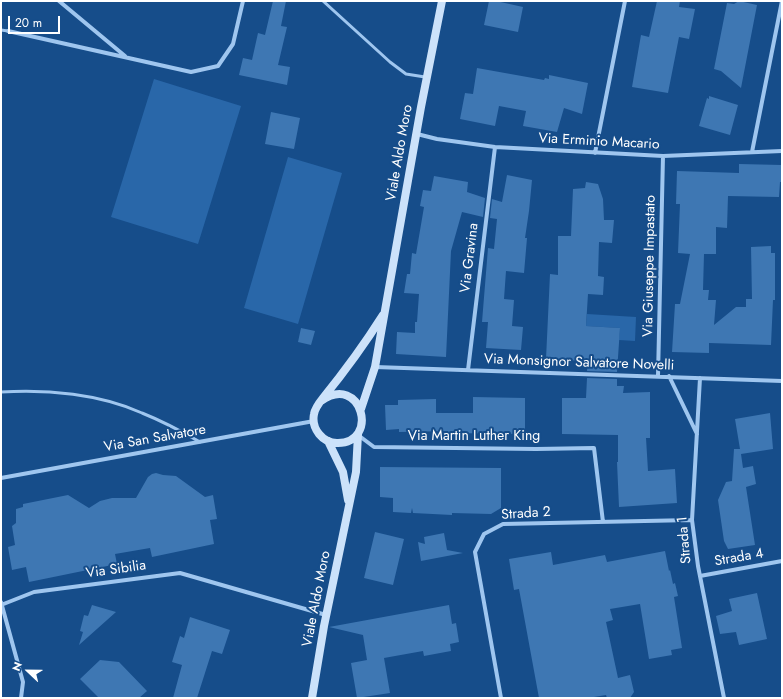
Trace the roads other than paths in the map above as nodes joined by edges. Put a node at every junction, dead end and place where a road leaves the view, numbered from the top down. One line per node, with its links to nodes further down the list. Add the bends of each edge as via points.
1 (59, 1): 9 (street)
2 (243, 1): 9 (street, via 233,44 218,66 191,72)
3 (323, 1): 10 (lane, via 406,74)
4 (442, 1): 10 (main road, Viale Aldo Moro)
5 (625, 1): 15 (street)
6 (782, 1): 14 (street)
7 (1, 30): 8 (lane)
8 (8, 31): 9 (street)
9 (126, 57)
10 (427, 77): 11 (main road, Viale Aldo Moro)
11 (417, 134): 12 (street, Via Erminio Macario); 17 (main road, Viale Aldo Moro)
12 (495, 148): 15 (street, Via Erminio Macario); 19 (street, Via Gravina)
13 (782, 151): 14 (street, Via Erminio Macario)
14 (752, 152): 16 (street, Via Erminio Macario)
15 (595, 153): 16 (street, Via Erminio Macario)
16 (663, 156): 20 (street, Via Giuseppe Impastato)
17 (386, 311): 18 (main road, Viale Aldo Moro); 25 (main road, Viale Aldo Moro, via 361,350)
18 (375, 367): 19 (street, Via Monsignor Salvatore Novelli); 26 (main road, Viale Aldo Moro)
19 (468, 370): 20 (street, Via Monsignor Salvatore Novelli)
20 (658, 376): 21 (street, Via Monsignor Salvatore Novelli)
21 (669, 376): 22 (street, Via Monsignor Salvatore Novelli); 29 (street)
22 (700, 378): 23 (street, Via Monsignor Salvatore Novelli); 29 (street, Strada 1)
23 (782, 381)
24 (1, 392): 31 (lane, via 25,390 107,402 141,412)
25 (321, 401): 26 (main road, via 332,395 343,394 357,402); 27 (main road, Viale Aldo Moro, via 314,414)
26 (361, 409): 28 (main road, Viale Aldo Moro, via 363,418)
27 (314, 421): 30 (main road, Viale Aldo Moro, via 318,433); 31 (street, Via San Salvatore)
28 (358, 434): 30 (main road, via 344,443); 33 (main road, Viale Aldo Moro, via 356,472); 35 (street, Via Martin Luther King, via 374,447 594,448)
29 (697, 434): 34 (street, Strada 1)
30 (328, 441): 33 (main road, Viale Aldo Moro, via 343,472)
31 (200, 442): 32 (street, Via San Salvatore)
32 (1, 478)
33 (349, 505): 39 (main road, Viale Aldo Moro)
34 (692, 520): 35 (street, Strada 2); 37 (street, Strada 1)
35 (603, 522): 42 (street, Strada 2, via 502,524 484,534 476,552)
36 (782, 561): 37 (street, Strada 4)
37 (700, 576): 43 (street, Strada 1)
38 (2, 604): 39 (street, Via Sibilia, via 34,592 180,573); 40 (street, Via Sibilia, via 23,682)
39 (326, 615): 41 (main road, Viale Aldo Moro)
40 (21, 698)
41 (312, 698)
42 (501, 698)
43 (724, 698)

